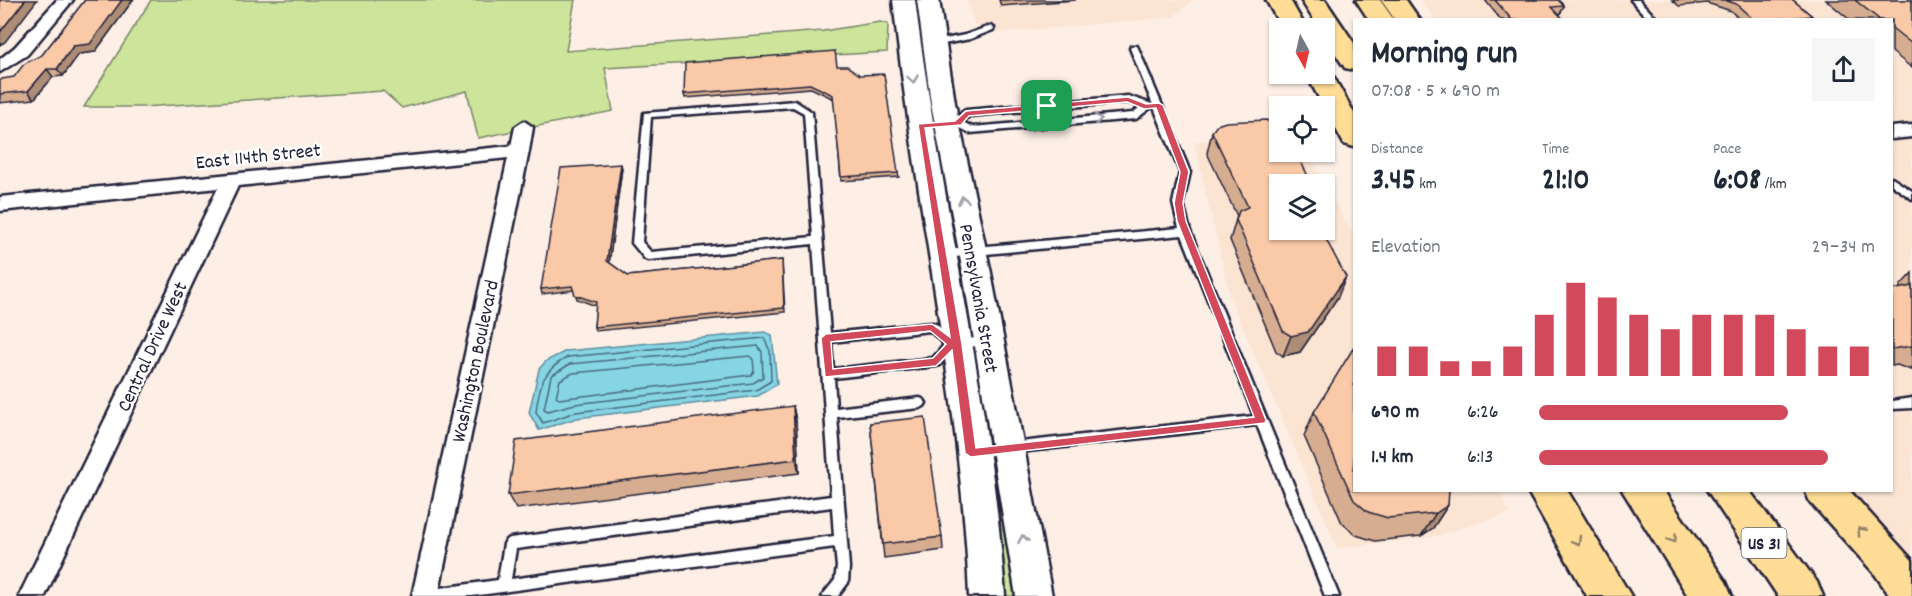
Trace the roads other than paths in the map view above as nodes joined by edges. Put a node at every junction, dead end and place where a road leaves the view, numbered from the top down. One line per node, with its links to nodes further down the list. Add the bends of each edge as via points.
1 (65, 0): 17 (street, via 27,45)
2 (904, 0): 14 (main road, Pennsylvania Street)
3 (928, 0): 14 (main road, Pennsylvania Street)
4 (1278, 0): 9 (highway)
5 (1313, 0): 16 (highway)
6 (1368, 0): 10 (highway)
7 (1393, 0): 11 (highway)
8 (1635, 0): 12 (lane)
9 (1288, 18)
10 (1381, 18)
11 (1406, 18)
12 (1652, 18)
13 (990, 28): 14 (lane, via 967,37)
14 (921, 45): 21 (main road, Pennsylvania Street)
15 (1134, 48): 19 (lane)
16 (1353, 60)
17 (0, 67)
18 (1324, 84): 25 (highway)
19 (1159, 105): 20 (lane); 31 (lane, via 1185,172 1178,203)
20 (1144, 107): 21 (lane, via 1128,99 966,113); 21 (lane, one-way to 20, via 970,130 1136,116)
21 (939, 124): 33 (main road, Pennsylvania Street, one-way to 21); 34 (main road, Pennsylvania Street)
22 (524, 127): 26 (street, Washington Boulevard)
23 (1912, 131): 24 (street)
24 (1893, 133)
25 (1353, 136)
26 (520, 151): 27 (street, East 114th Street); 56 (street, Washington Boulevard)
27 (231, 181): 30 (street, East 114th Street); 55 (street, Central Drive West)
28 (1893, 182): 29 (lane)
29 (1912, 196)
30 (0, 204)
31 (1185, 231): 33 (lane); 43 (lane)
32 (818, 240): 32 (lane, via 808,112 795,105 647,115 637,243 650,256); 35 (lane)
33 (973, 253): 34 (lane); 36 (main road, Pennsylvania Street)
34 (943, 254): 37 (main road, Pennsylvania Street)
35 (826, 338): 37 (lane, via 932,327); 38 (lane)
36 (988, 341): 37 (lane); 44 (main road, Pennsylvania Street)
37 (954, 344): 38 (lane, via 936,362); 45 (main road, Pennsylvania Street)
38 (828, 374): 42 (lane)
39 (920, 403): 42 (lane)
40 (1912, 403): 41 (lane)
41 (1893, 405)
42 (831, 413): 50 (lane)
43 (1261, 420): 44 (lane); 60 (lane)
44 (1006, 450): 45 (lane); 59 (main road, Pennsylvania Street, one-way to 44)
45 (971, 453): 58 (main road, Pennsylvania Street, via 984,533)
46 (1547, 492): 61 (highway, one-way to 61)
47 (1642, 492): 62 (highway, one-way to 62)
48 (1727, 492): 63 (highway, US 31)
49 (1826, 492): 52 (highway, one-way to 49)
50 (838, 501): 51 (lane); 53 (lane, via 510,544)
51 (842, 541): 53 (lane); 57 (lane, via 841,583)
52 (1900, 570): 54 (highway)
53 (504, 585): 56 (lane)
54 (1912, 592)
55 (32, 596)
56 (425, 596)
57 (829, 596)
58 (987, 596)
59 (1034, 596)
60 (1332, 596)
61 (1610, 596)
62 (1711, 596)
63 (1803, 596)

